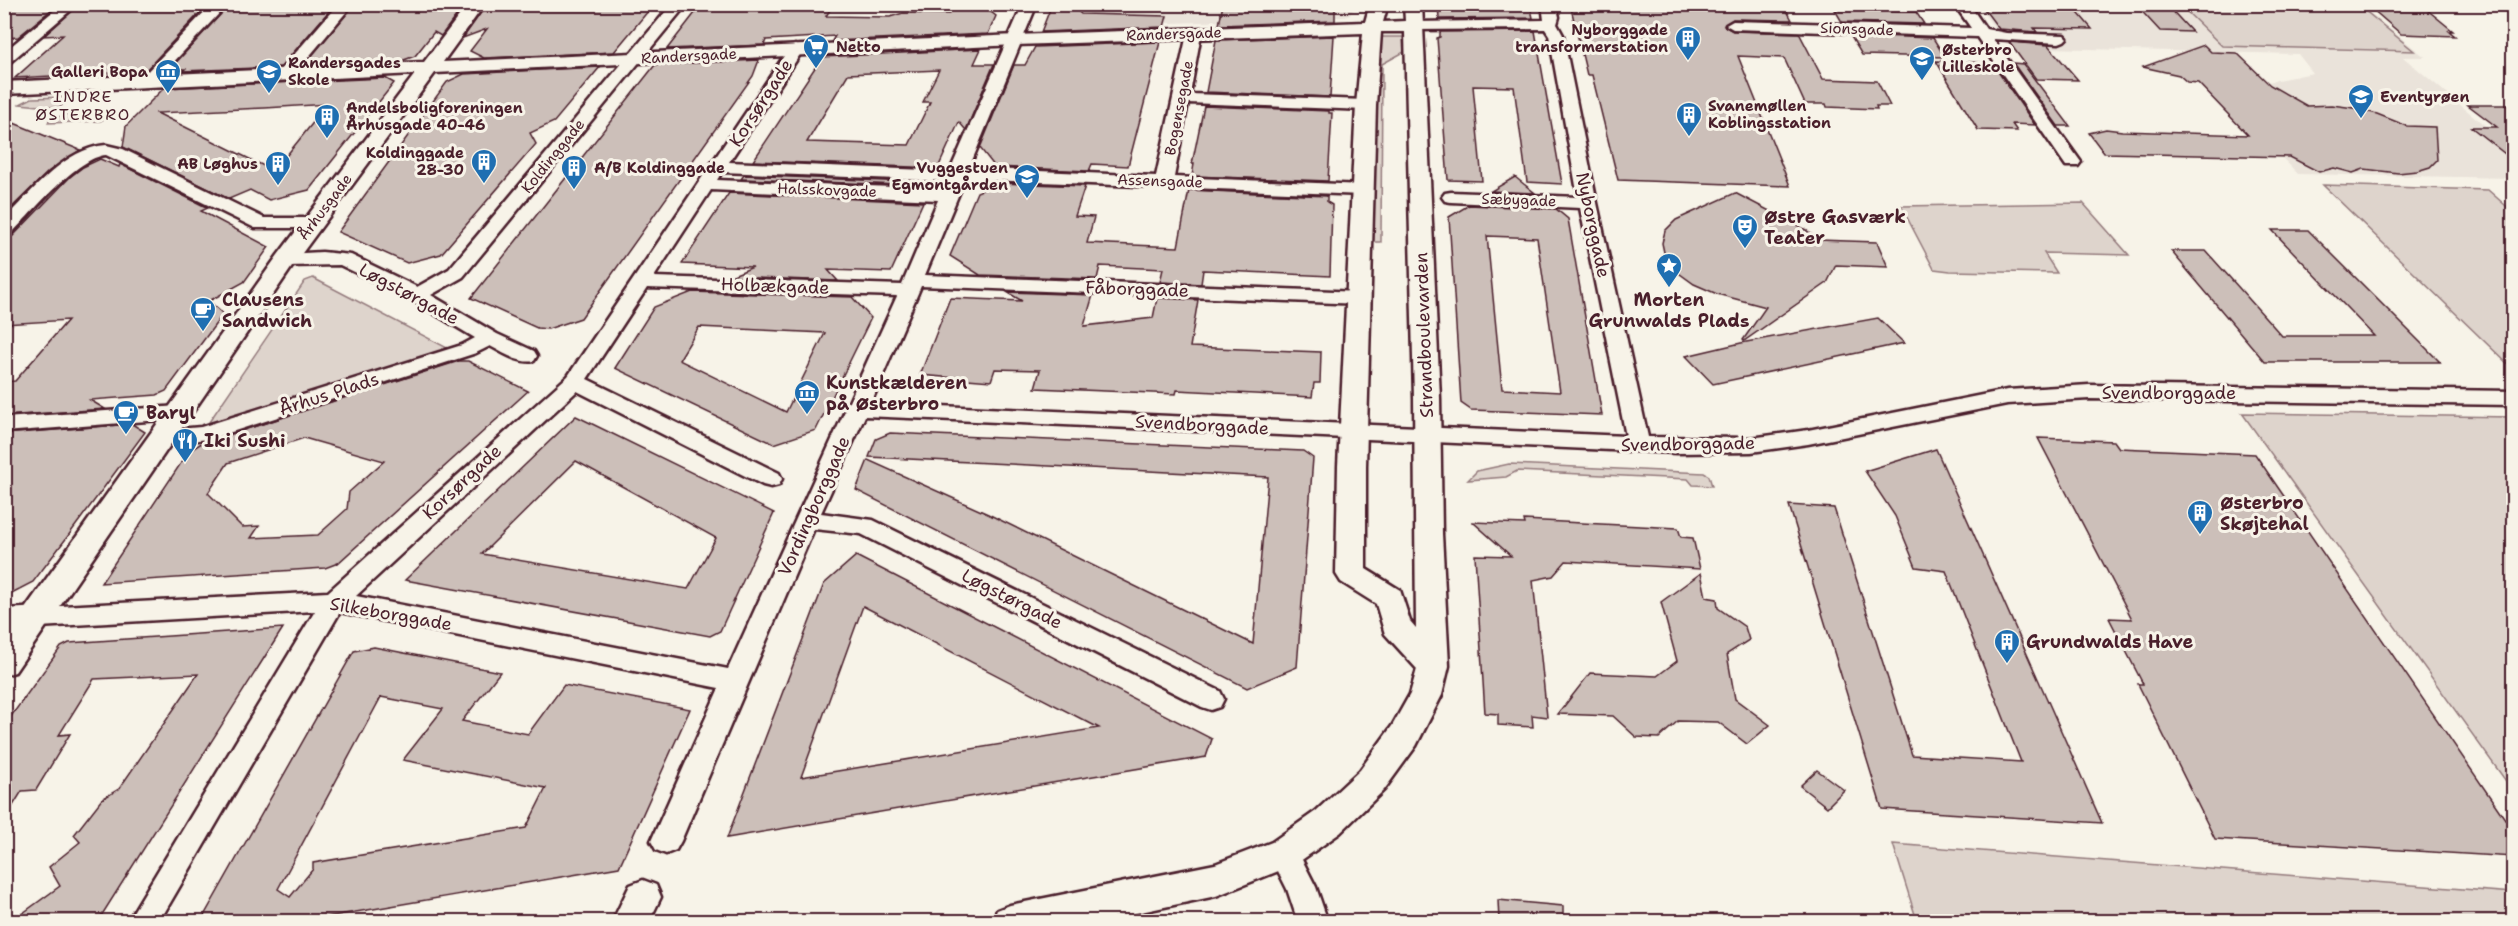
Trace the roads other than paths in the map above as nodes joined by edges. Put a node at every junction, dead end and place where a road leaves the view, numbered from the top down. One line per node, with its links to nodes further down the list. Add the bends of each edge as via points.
1 (70, 4): 19 (street)
2 (221, 4): 22 (street)
3 (346, 4): 21 (street)
4 (477, 4): 20 (street, Århusgade)
5 (680, 4): 18 (street, Koldinggade)
6 (1030, 4): 16 (street, Vordingborggade)
7 (1549, 4): 11 (street, Nyborggade)
8 (1961, 4): 13 (street)
9 (1376, 15): 10 (street, Randersgade); 14 (street, Randersgade); 25 (street)
10 (1414, 15): 11 (street); 50 (street, Strandboulevarden)
11 (1550, 24): 34 (street, Nyborggade, via 1556,35)
12 (1732, 25): 13 (street, Sionsgade)
13 (1982, 33): 15 (street, Sionsgade); 26 (street)
14 (1194, 34): 16 (street, Randersgade); 24 (street, Bogensegade)
15 (2059, 38)
16 (1016, 40): 17 (street, Randersgade); 28 (street, Vordingborggade)
17 (795, 50): 18 (street, Randersgade); 27 (street, Korsørgade)
18 (632, 58): 20 (street, Randersgade); 40 (street, Koldinggade, via 456,273)
19 (4, 60)
20 (430, 67): 21 (street, Randersgade); 35 (street, Århusgade)
21 (285, 75): 22 (street, Randersgade)
22 (147, 81): 23 (street, Randersgade)
23 (4, 88)
24 (1181, 98): 25 (street); 29 (street, Bogensegade)
25 (1366, 105): 31 (street)
26 (2072, 162)
27 (719, 167): 28 (street, Halsskovgade); 30 (street, Korsørgade)
28 (957, 175): 29 (street, Assensgade); 32 (street, Vordingborggade)
29 (1164, 181): 31 (street, Assensgade)
30 (706, 185): 32 (street, Halsskovgade); 38 (street, Korsørgade)
31 (1363, 190): 41 (street)
32 (949, 195): 39 (street, Vordingborggade)
33 (1451, 197): 34 (street, Sæbygade)
34 (1588, 202): 52 (street, Nyborggade)
35 (313, 223): 36 (street, via 261,224 111,150 95,152 74,162); 37 (street, Århusgade)
36 (4, 230)
37 (286, 260): 40 (street, Løgstørgade, via 344,259); 47 (street, Århusgade)
38 (640, 282): 39 (street, Holbækgade); 44 (street, Korsørgade)
39 (911, 285): 41 (street, Fåborggade); 46 (street, Vordingborggade)
40 (417, 295): 42 (street, Løgstørgade)
41 (1360, 298): 49 (street)
42 (490, 338): 43 (street, Løgstørgade); 51 (street, Århus Plads, via 469,349 202,434)
43 (526, 356)
44 (574, 381): 53 (street); 55 (street, Korsørgade)
45 (2514, 398): 52 (street, Svendborggade, via 2212,392 2007,397 1761,443)
46 (858, 409): 49 (street, Svendborggade); 54 (street, Vordingborggade)
47 (179, 413): 48 (street); 51 (street, Århusgade)
48 (4, 425)
49 (1353, 432): 50 (street, Svendborggade); 59 (street, via 1351,574 1389,598 1396,626)
50 (1427, 434): 52 (street, Svendborggade); 59 (street, Strandboulevarden)
51 (164, 436): 56 (street, Århusgade)
52 (1639, 446)
53 (771, 479)
54 (806, 520): 60 (street, Vordingborggade); 61 (street, Løgstørgade, via 865,526)
55 (334, 601): 56 (street, Silkeborggade); 60 (street, Silkeborggade); 64 (street, Korsørgade)
56 (37, 617): 57 (street, Silkeborggade); 58 (street, Århusgade)
57 (4, 620)
58 (4, 663)
59 (1433, 666): 63 (street, Strandboulevarden, via 1425,694 1404,736 1372,780 1328,822)
60 (736, 681): 62 (street, Vordingborggade)
61 (1211, 699)
62 (666, 841)
63 (1284, 853): 65 (street, Strandboulevarden, via 1216,880); 66 (street)
64 (142, 921)
65 (1010, 921)
66 (1313, 921)

